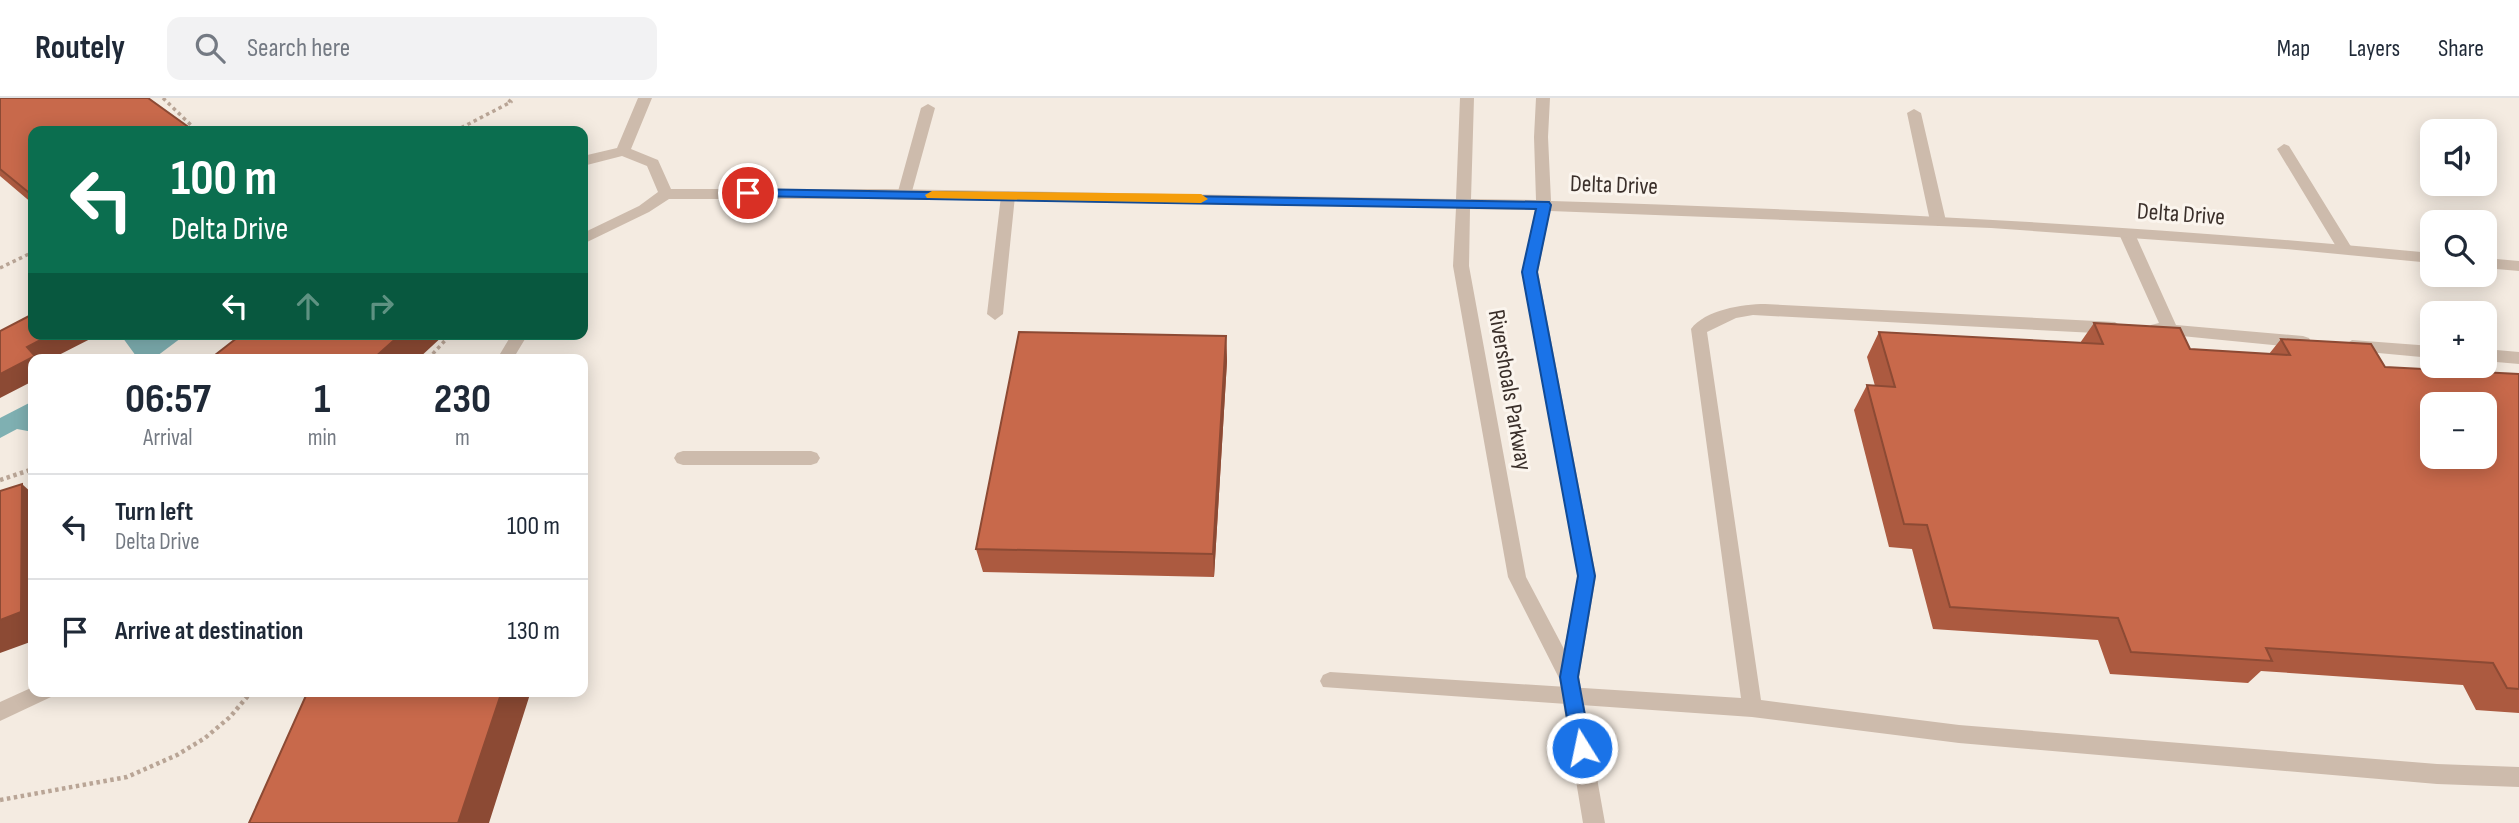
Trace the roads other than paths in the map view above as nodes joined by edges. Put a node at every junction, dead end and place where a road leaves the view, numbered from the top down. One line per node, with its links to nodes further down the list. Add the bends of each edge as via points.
1 (645, 98): 7 (street)
2 (1467, 98): 12 (street, Rivershoals Parkway)
3 (1544, 98): 13 (street, Rivershoals Parkway)
4 (928, 108): 10 (street)
5 (1914, 114): 14 (street)
6 (2284, 149): 17 (street)
7 (624, 151): 8 (street); 9 (street, via 653,163)
8 (588, 160)
9 (666, 194): 10 (street, Delta Drive); 16 (street)
10 (904, 195): 11 (street, Delta Drive)
11 (1008, 196): 12 (street, Delta Drive); 21 (street)
12 (1464, 203): 13 (street, Delta Drive); 28 (street, Rivershoals Parkway, via 1461,266 1517,577)
13 (1544, 205): 14 (street, Delta Drive); 28 (street, Rivershoals Parkway, via 1530,272 1587,576)
14 (1938, 221): 15 (street, Delta Drive)
15 (2127, 234): 17 (street, Delta Drive); 22 (street)
16 (588, 237)
17 (2345, 249): 18 (street, Delta Drive)
18 (2420, 257)
19 (2497, 264): 20 (street)
20 (2519, 266)
21 (995, 314)
22 (2170, 329): 23 (street); 32 (street, via 1790,313 1761,308 1726,313 1699,329)
23 (2420, 351)
24 (2497, 356): 25 (street)
25 (2519, 358)
26 (683, 458): 27 (street)
27 (811, 458)
28 (1569, 677): 31 (street, Rivershoals Parkway)
29 (1330, 681): 31 (street)
30 (31, 697): 33 (street)
31 (1573, 698): 32 (street); 35 (street, Rivershoals Parkway)
32 (1752, 708): 34 (street, via 1959,734)
33 (0, 712)
34 (2519, 777)
35 (1594, 823)

